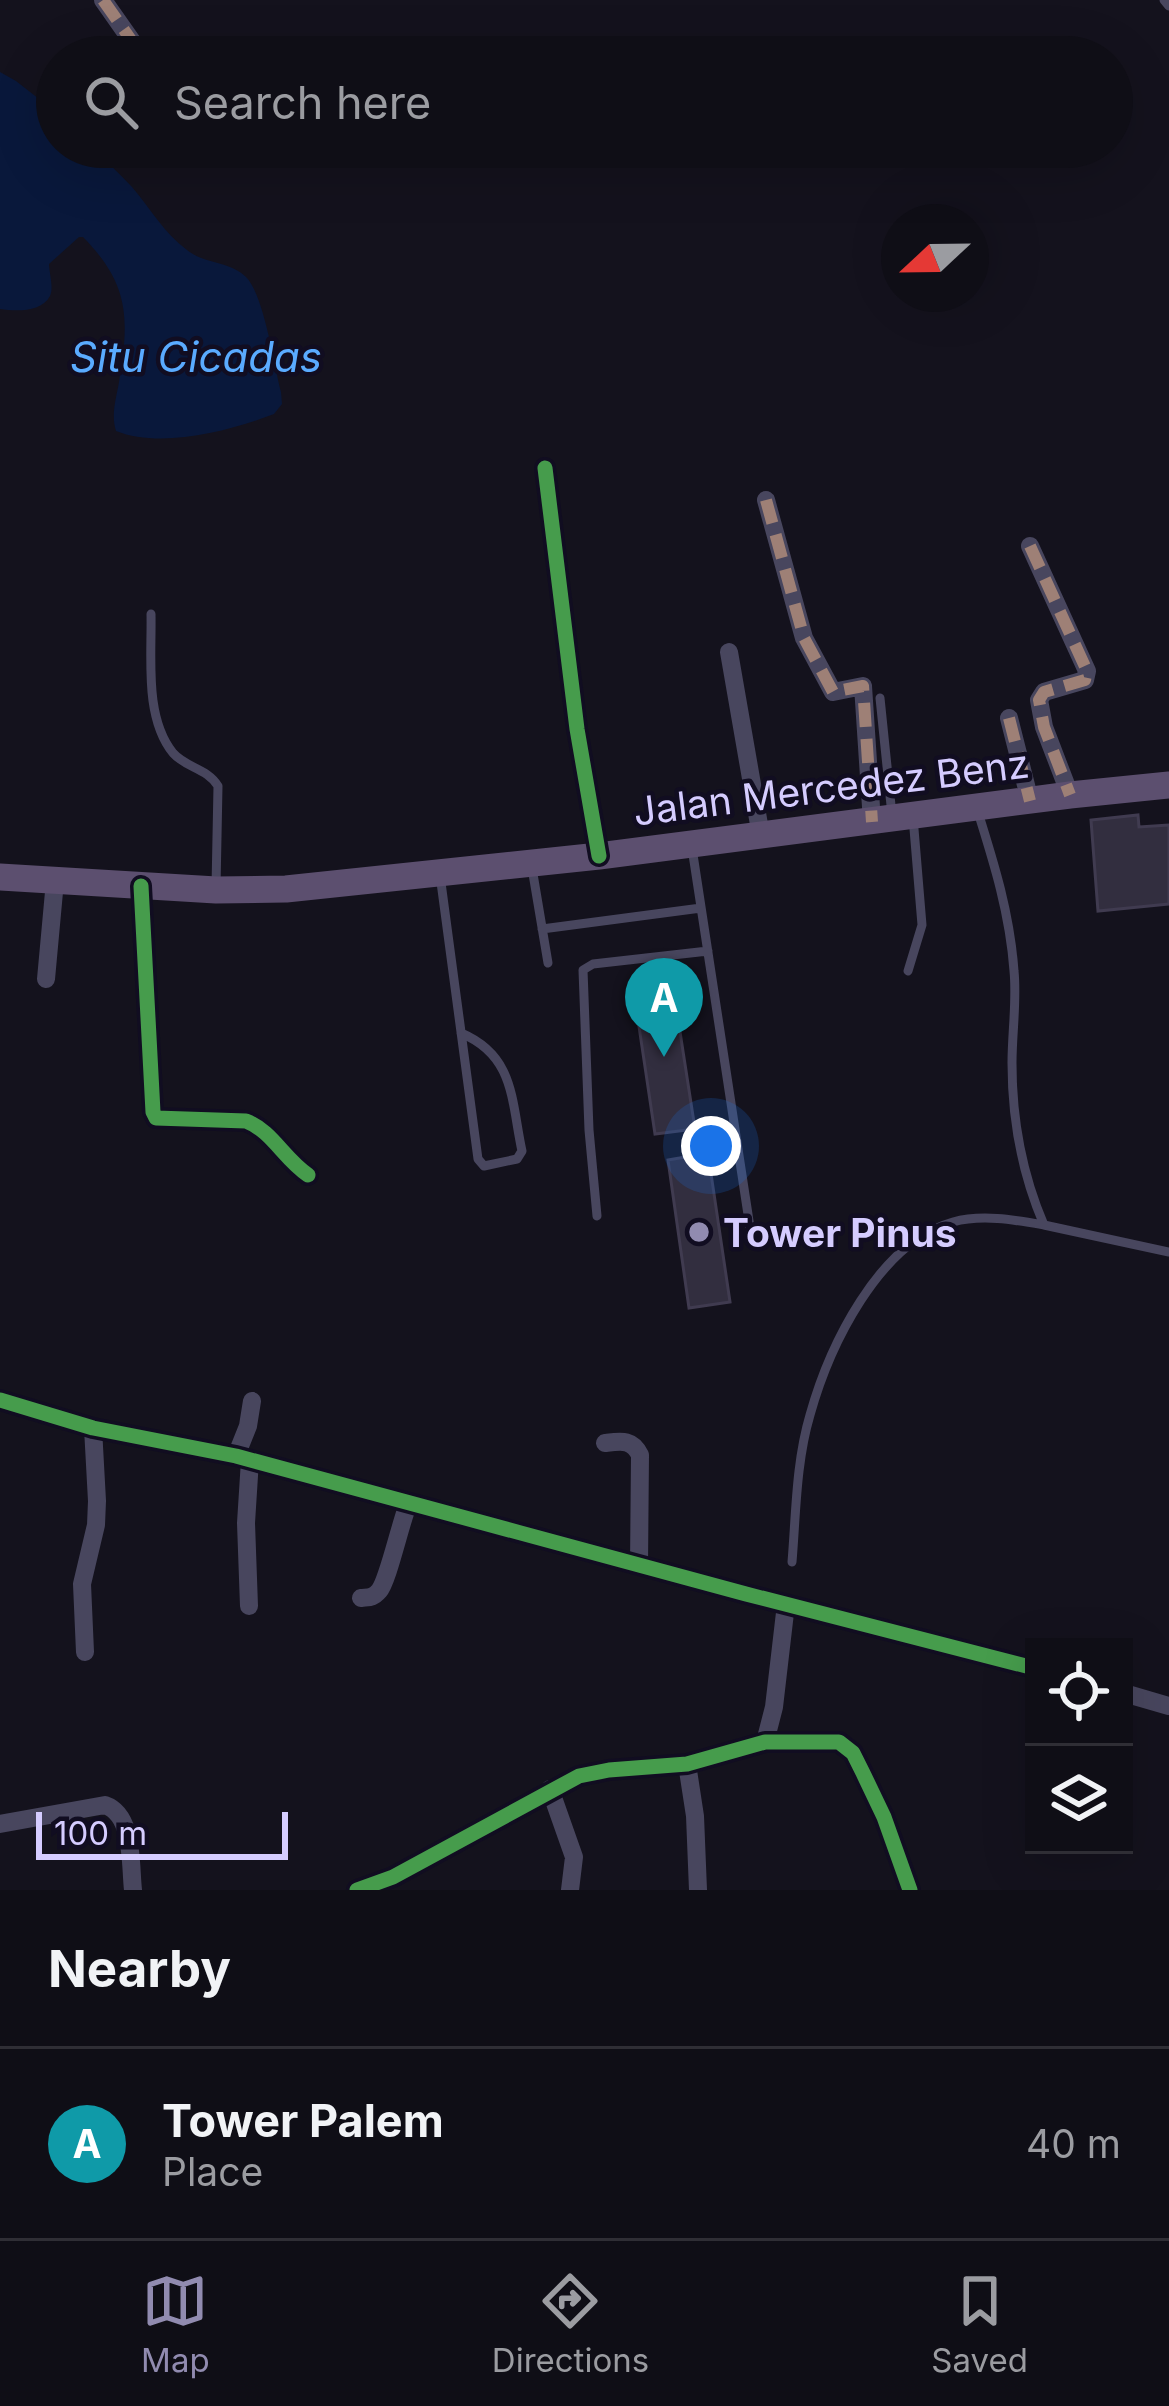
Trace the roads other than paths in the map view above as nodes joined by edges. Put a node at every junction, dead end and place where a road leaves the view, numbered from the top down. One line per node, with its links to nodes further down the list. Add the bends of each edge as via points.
1 (103, 0): 2 (street)
2 (125, 36)
3 (545, 467): 17 (street)
4 (766, 500): 14 (street, via 814,656 833,692 862,686)
5 (1030, 546): 9 (street, via 1087,676 1041,695)
6 (151, 614): 23 (lane, via 162,734 181,760 218,786)
7 (729, 652): 15 (street)
8 (880, 698): 14 (lane)
9 (1044, 727): 11 (street); 12 (street, via 1011,727)
10 (1169, 785): 11 (main road, Jalan Mercedez Benz)
11 (1070, 796): 12 (main road, Jalan Mercedez Benz)
12 (1030, 801): 13 (main road, Jalan Mercedez Benz)
13 (977, 808): 14 (main road, Jalan Mercedez Benz); 33 (lane, via 1011,934 1013,1097)
14 (892, 820): 15 (main road, Jalan Mercedez Benz); 28 (lane, via 921,888 922,925)
15 (761, 836): 16 (main road, Jalan Mercedez Benz)
16 (691, 844): 17 (main road, Jalan Mercedez Benz); 24 (lane)
17 (599, 856): 18 (main road, Jalan Mercedez Benz)
18 (532, 864): 19 (main road, Jalan Mercedez Benz); 25 (lane)
19 (440, 874): 23 (main road, Jalan Mercedez Benz); 30 (lane)
20 (0, 877): 21 (main road, Jalan Mercedez Benz)
21 (55, 881): 22 (main road, Jalan Mercedez Benz); 29 (street)
22 (142, 886): 23 (main road, Jalan Mercedez Benz); 31 (street, via 156,1118 246,1121)
23 (216, 890)
24 (701, 908): 25 (lane); 26 (lane)
25 (542, 929): 27 (lane)
26 (707, 951): 32 (lane, via 583,970); 34 (lane)
27 (548, 963)
28 (908, 971)
29 (46, 979)
30 (461, 1034): 30 (lane, via 500,1062 522,1151 517,1159 484,1166 478,1159)
31 (308, 1175)
32 (597, 1216)
33 (1044, 1225): 35 (lane); 42 (lane, via 946,1224 909,1245 875,1280 809,1417)
34 (751, 1234)
35 (1169, 1252)
36 (0, 1400): 38 (street)
37 (251, 1401): 40 (street)
38 (93, 1428): 40 (street); 47 (street, via 97,1502 82,1584)
39 (605, 1443): 43 (street, via 626,1441 640,1456)
40 (243, 1458): 41 (street); 46 (street)
41 (409, 1502): 43 (street); 44 (street, via 382,1587)
42 (792, 1562)
43 (640, 1565): 45 (street)
44 (361, 1598)
45 (786, 1604): 48 (street); 51 (street)
46 (249, 1606)
47 (85, 1652)
48 (1025, 1666)
49 (1133, 1696): 50 (street)
50 (1169, 1706)
51 (765, 1742): 52 (street); 59 (street, via 839,1742 853,1753)
52 (687, 1764): 53 (street, via 594,1773); 58 (street)
53 (550, 1789): 56 (street); 57 (street, via 574,1857)
54 (0, 1824): 55 (street, via 113,1807 128,1838)
55 (134, 1890)
56 (357, 1890)
57 (569, 1890)
58 (698, 1890)
59 (910, 1890)

